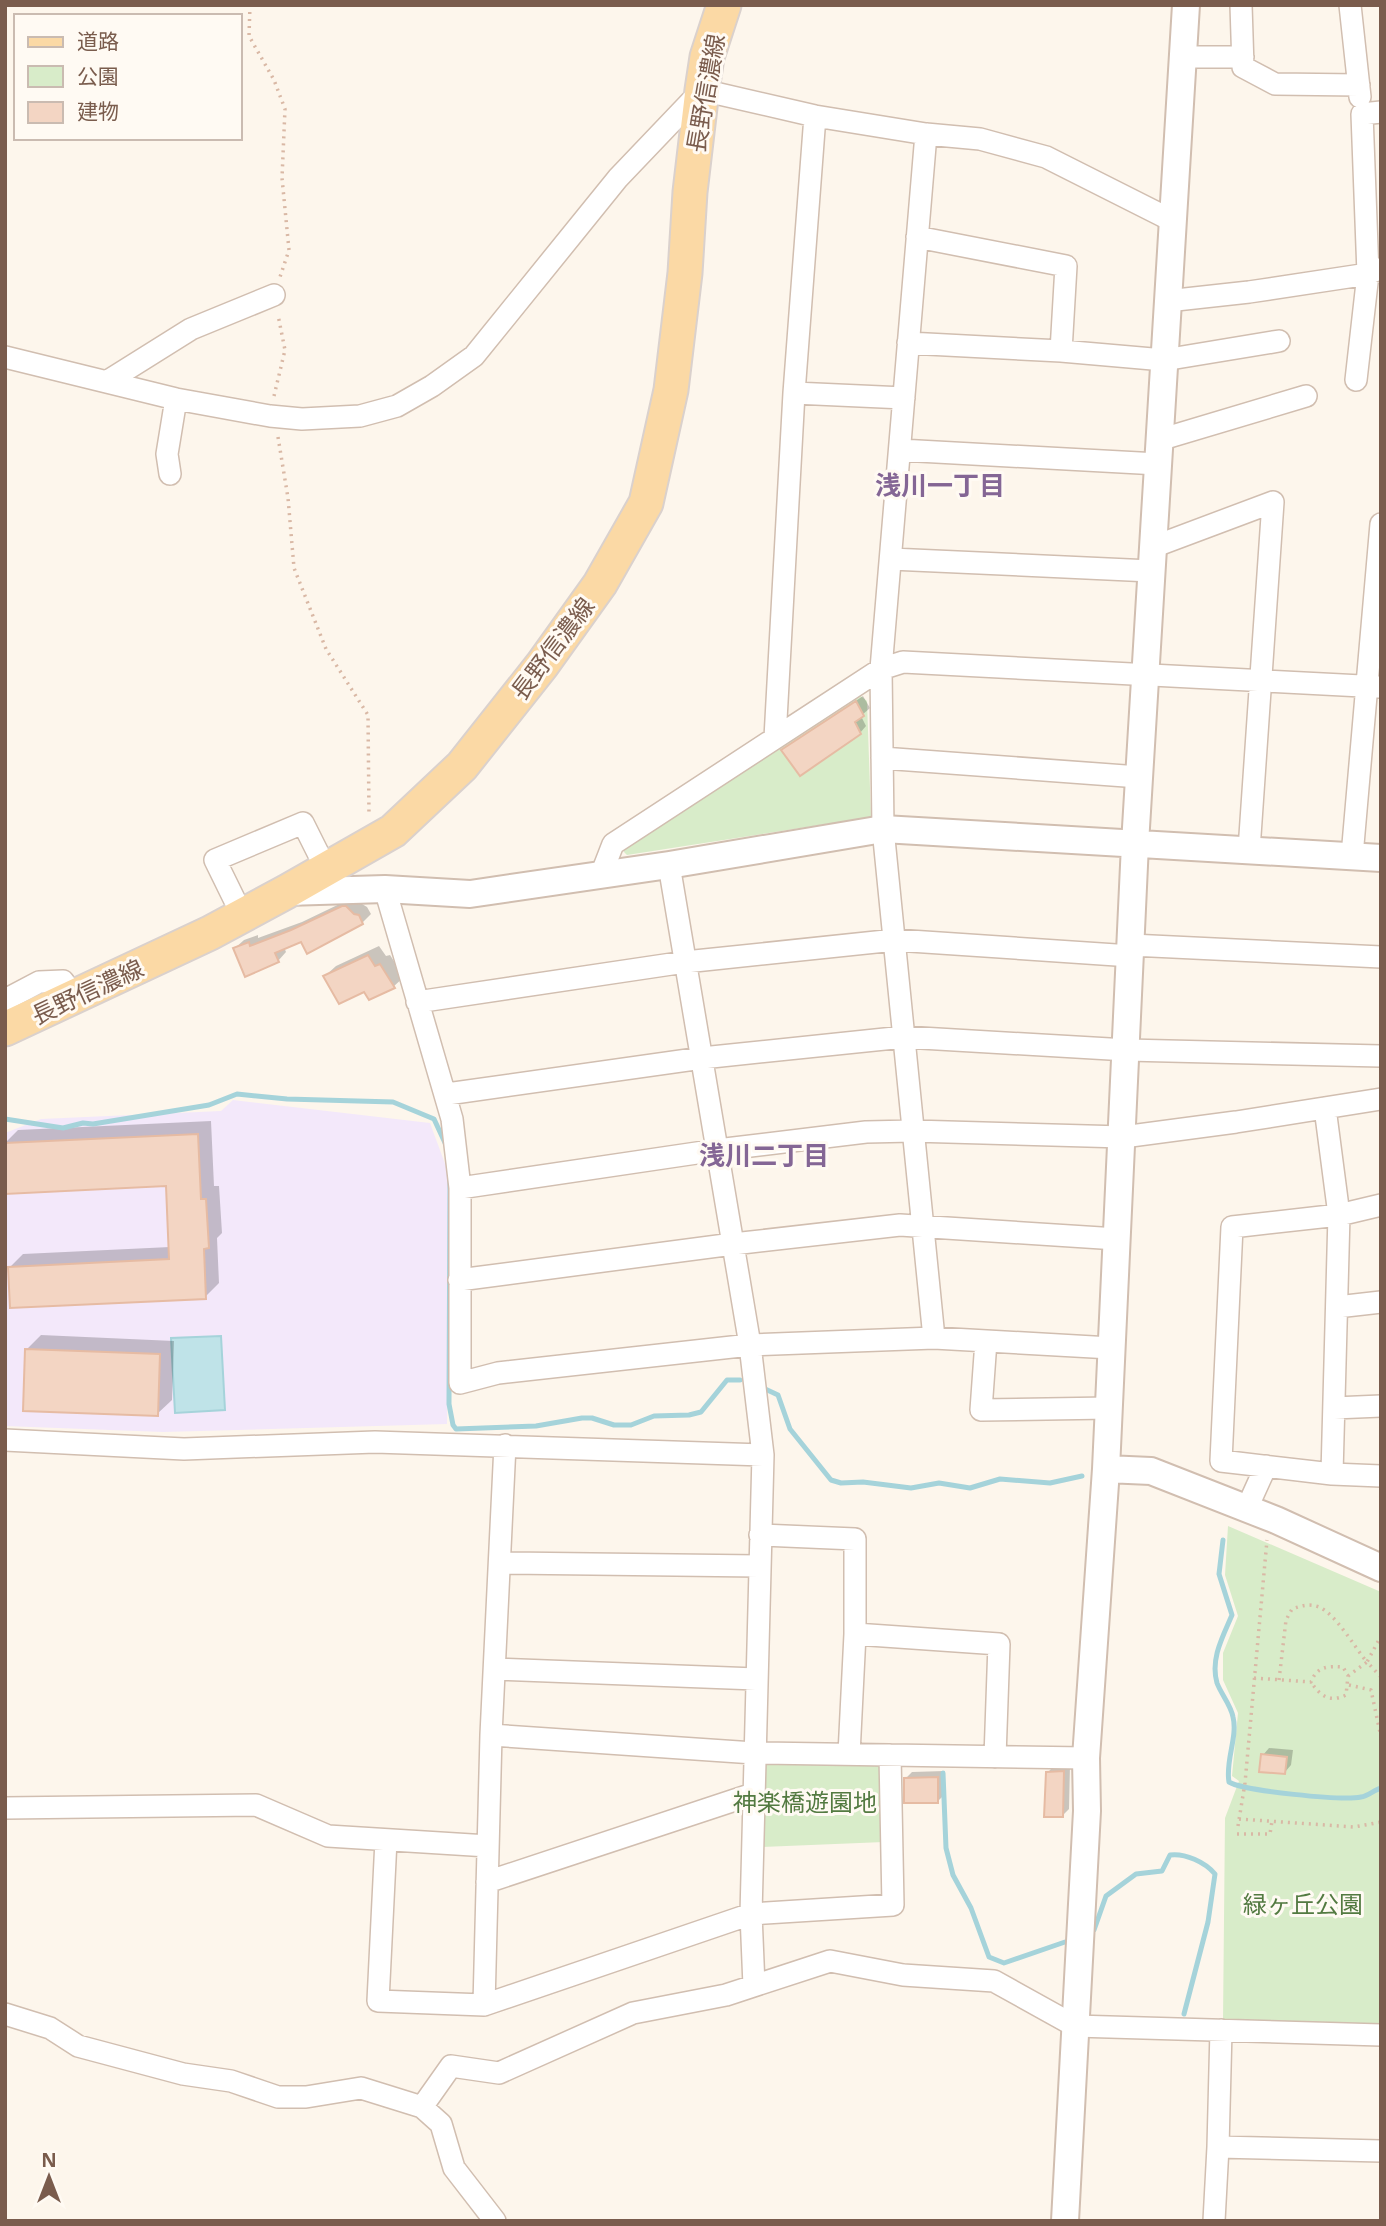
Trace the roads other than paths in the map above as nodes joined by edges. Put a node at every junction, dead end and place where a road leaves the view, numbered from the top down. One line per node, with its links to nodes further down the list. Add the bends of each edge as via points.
1 (724, 5): 8 (main road, 長野信濃線)
2 (1186, 5): 6 (street)
3 (1241, 5): 5 (street)
4 (1350, 5): 7 (street)
5 (1243, 57): 6 (street); 7 (street, via 1243,67 1275,85)
6 (1182, 58): 12 (street)
7 (1359, 85): 9 (street)
8 (702, 90): 10 (street); 27 (street, via 618,178 474,356 432,386 397,406 360,416 302,419); 47 (main road, 長野信濃線, via 671,390 646,503 600,584 462,766 394,831)
9 (1371, 113): 14 (street)
10 (816, 116): 11 (street); 24 (street)
11 (926, 134): 12 (street, via 980,139 1046,157); 13 (street)
12 (1173, 220): 16 (street)
13 (917, 237): 18 (street); 19 (street, via 1066,266)
14 (1374, 271): 16 (street); 22 (street)
15 (274, 295): 23 (street, via 191,329)
16 (1167, 302): 21 (street)
17 (1279, 341): 21 (street)
18 (908, 343): 19 (street); 26 (street)
19 (1062, 351): 21 (street)
20 (5, 357): 23 (street)
21 (1164, 360): 29 (street)
22 (1356, 380)
23 (108, 381): 27 (street)
24 (794, 393): 26 (street); 38 (street)
25 (1306, 396): 29 (street)
26 (904, 398): 28 (street)
27 (176, 399): 30 (street, via 167,453)
28 (900, 450): 29 (street); 32 (street)
29 (1158, 452): 33 (street)
30 (170, 474)
31 (1381, 524): 37 (street)
32 (891, 559): 33 (street); 34 (street)
33 (1152, 559): 35 (street); 36 (street, via 1273,502)
34 (881, 669): 35 (street, via 903,662); 38 (street); 39 (street)
35 (1145, 676): 36 (street); 40 (street)
36 (1260, 682): 37 (street); 43 (street)
37 (1374, 688): 44 (street)
38 (775, 738): 48 (street, via 613,844)
39 (882, 758): 40 (street); 41 (street)
40 (1139, 777): 42 (street)
41 (883, 830): 42 (street); 46 (street); 52 (street)
42 (1135, 844): 43 (street); 53 (street)
43 (1249, 850): 44 (street)
44 (1352, 856): 45 (street)
45 (1381, 858)
46 (669, 865): 48 (street); 55 (street)
47 (326, 869): 50 (main road, 長野信濃線); 51 (street, via 303,822 215,860)
48 (601, 875): 49 (street, via 470,894)
49 (385, 889): 50 (street); 58 (street)
50 (286, 892): 51 (main road, 長野信濃線)
51 (242, 915): 56 (main road, 長野信濃線)
52 (895, 940): 53 (street); 55 (street); 60 (street)
53 (1131, 951): 54 (street); 61 (street)
54 (1381, 957)
55 (685, 962): 58 (street); 63 (street)
56 (75, 997): 57 (street, via 63,981 39,982); 59 (main road, 長野信濃線)
57 (5, 1000)
58 (417, 1002): 64 (street)
59 (5, 1029)
60 (904, 1037): 61 (street); 63 (street); 67 (street)
61 (1127, 1050): 62 (street); 68 (street)
62 (1381, 1056)
63 (702, 1058): 64 (street); 69 (street)
64 (447, 1094): 70 (street)
65 (1381, 1099): 66 (street)
66 (1325, 1108): 68 (street); 72 (street)
67 (914, 1131): 68 (street); 69 (street, via 866,1132); 73 (street)
68 (1123, 1137): 74 (street)
69 (717, 1150): 70 (street); 75 (street)
70 (460, 1188): 76 (street)
71 (1381, 1205): 72 (street)
72 (1339, 1215): 78 (street); 89 (street, via 1232,1227 1221,1461)
73 (923, 1228): 74 (street); 75 (street, via 900,1226); 79 (street)
74 (1117, 1239): 82 (street)
75 (733, 1244): 76 (street); 81 (street)
76 (459, 1280): 81 (street, via 460,1384 498,1373)
77 (1381, 1302): 78 (street)
78 (1337, 1307): 85 (street)
79 (934, 1338): 80 (street); 81 (street)
80 (986, 1341): 82 (street); 84 (street, via 981,1410)
81 (750, 1345): 88 (street)
82 (1111, 1348): 84 (street)
83 (1381, 1406): 85 (street)
84 (1109, 1408): 90 (street)
85 (1334, 1408): 91 (street)
86 (5, 1440): 87 (street, via 184,1449 375,1442)
87 (505, 1445): 88 (street); 95 (street)
88 (763, 1455): 94 (street)
89 (1266, 1466): 91 (street); 93 (street)
90 (1106, 1469): 93 (street, via 1151,1471); 106 (street)
91 (1332, 1474): 92 (street)
92 (1381, 1476)
93 (1258, 1512): 97 (street)
94 (760, 1535): 96 (street); 98 (street, via 855,1539)
95 (501, 1563): 96 (street); 99 (street)
96 (759, 1566): 100 (street)
97 (1381, 1568)
98 (855, 1634): 103 (street); 105 (street, via 999,1644)
99 (495, 1670): 100 (street); 101 (street)
100 (756, 1679): 102 (street)
101 (491, 1735): 102 (street); 110 (street)
102 (754, 1753): 103 (street); 107 (street)
103 (849, 1754): 104 (street)
104 (890, 1755): 105 (street); 112 (street, via 893,1905)
105 (995, 1757): 106 (street)
106 (1086, 1759): 116 (street)
107 (753, 1794): 111 (street); 112 (street)
108 (5, 1808): 109 (street, via 256,1805 328,1836)
109 (386, 1840): 110 (street); 114 (street, via 378,2001)
110 (488, 1846): 111 (street)
111 (487, 1882): 114 (street)
112 (751, 1914): 113 (street); 114 (street)
113 (754, 1986): 116 (street, via 830,1961 903,1975 994,1981); 119 (street, via 633,2013 499,2073 451,2066)
114 (484, 2005)
115 (5, 2014): 119 (street, via 50,2028 78,2046 183,2074 231,2081 278,2097 361,2088)
116 (1075, 2026): 117 (street); 123 (street)
117 (1221, 2030): 118 (street); 120 (street)
118 (1381, 2035)
119 (422, 2107): 122 (street, via 442,2124 454,2168)
120 (1218, 2147): 121 (street); 124 (street)
121 (1381, 2151)
122 (495, 2221)
123 (1065, 2221)
124 (1214, 2221)

